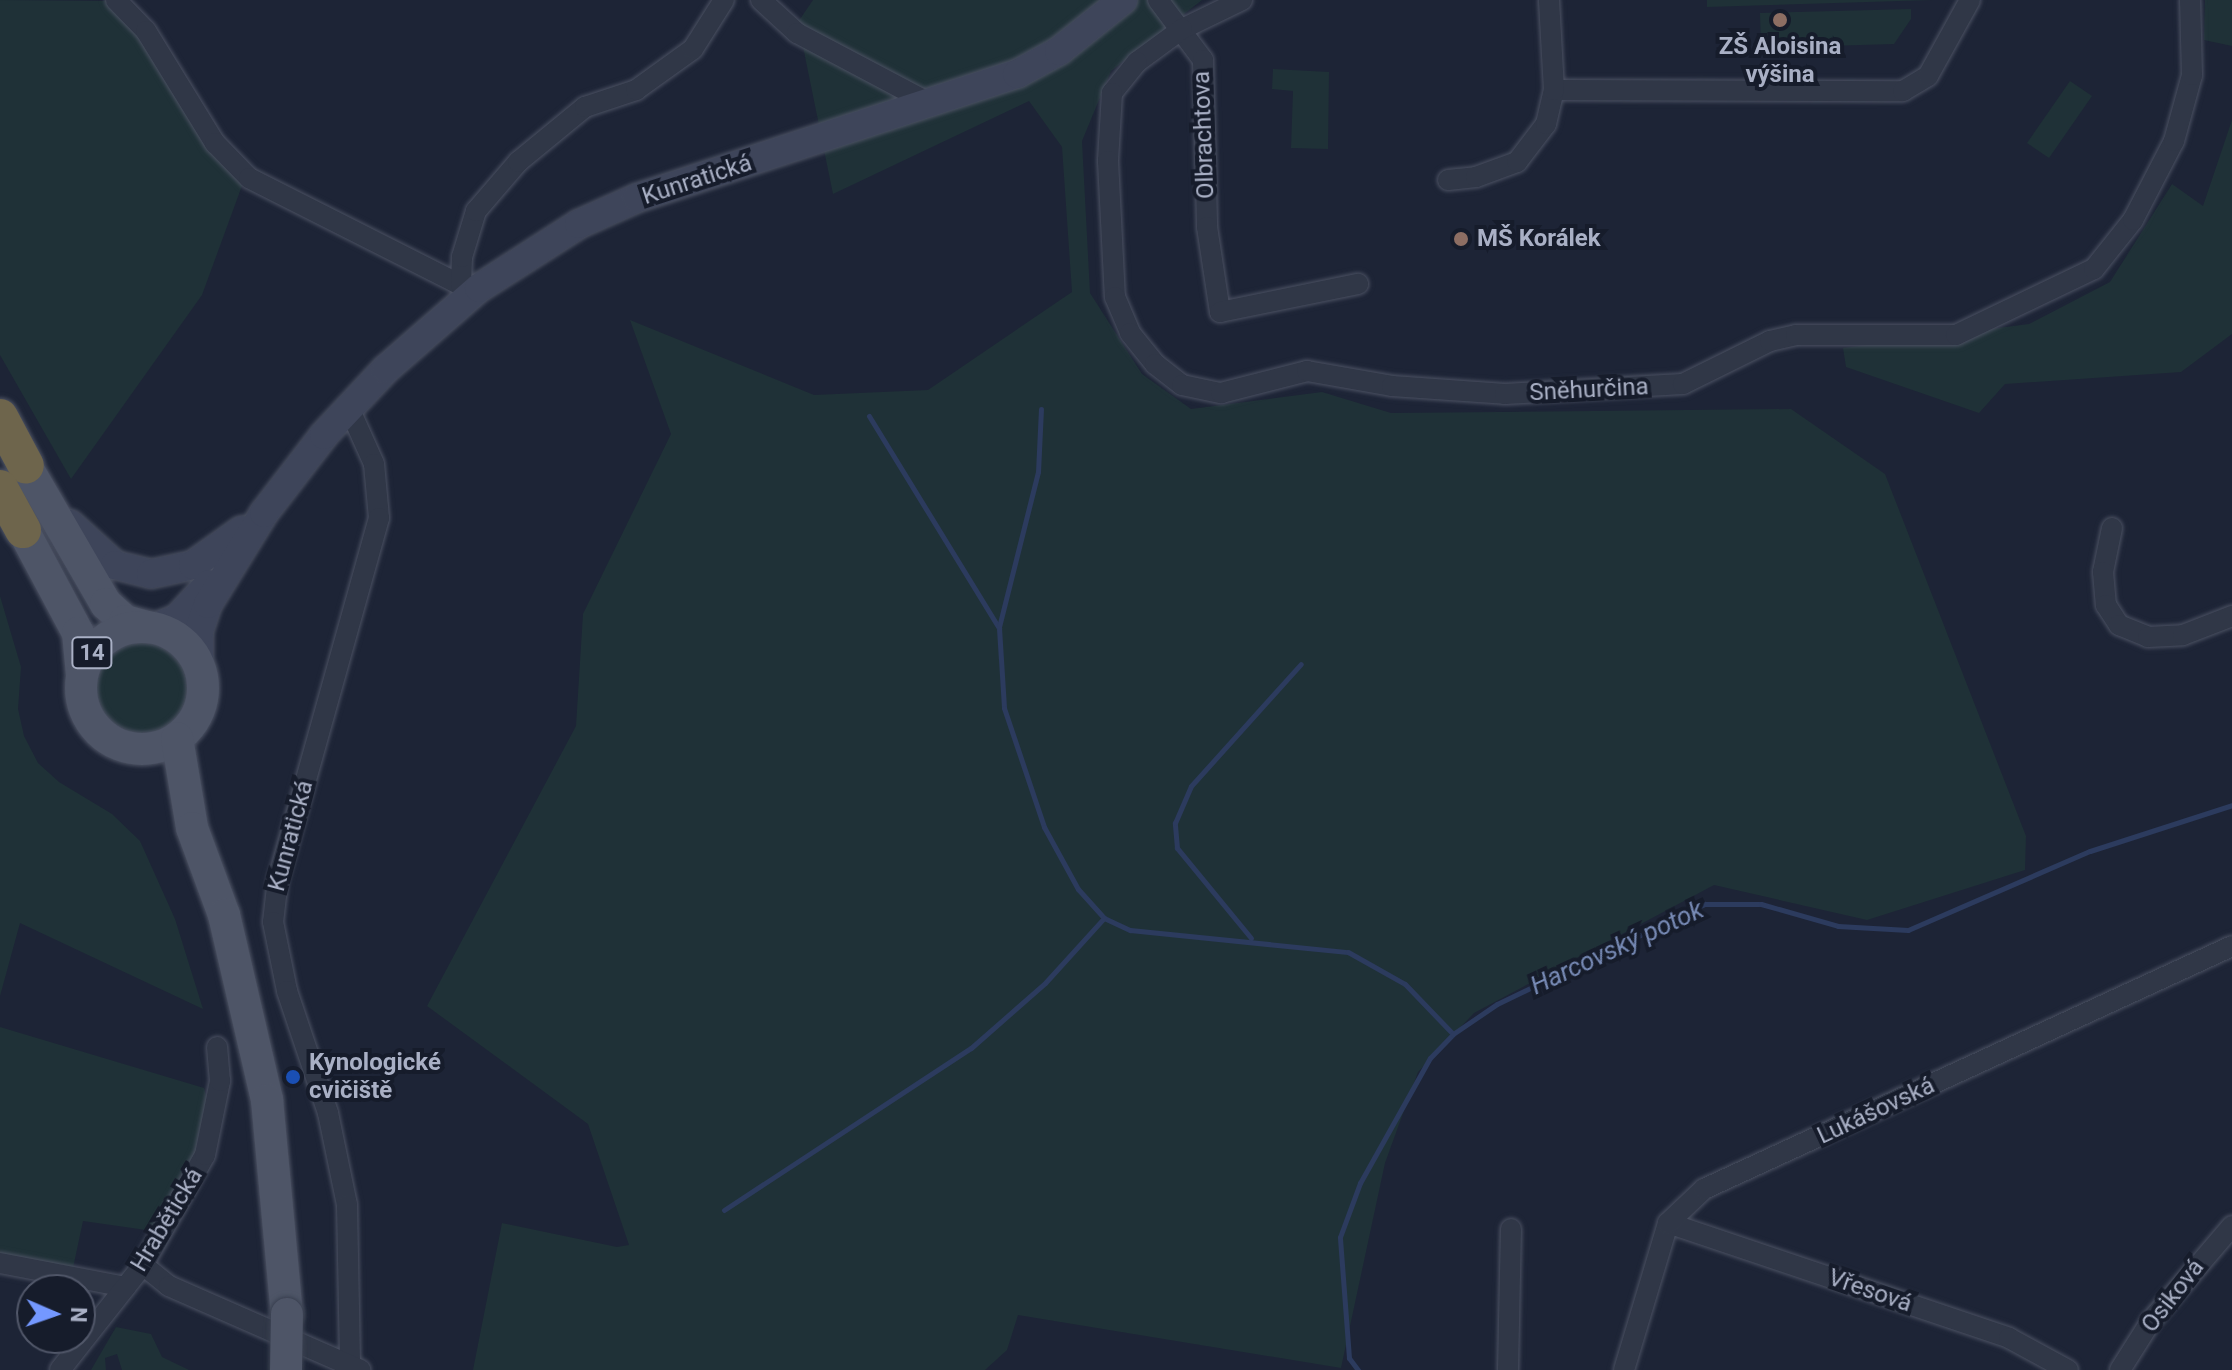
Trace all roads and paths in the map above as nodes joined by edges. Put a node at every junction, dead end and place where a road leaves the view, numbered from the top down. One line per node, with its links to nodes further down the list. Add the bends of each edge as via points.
1 (116, 0): 15 (street, via 146,31 215,143 249,178)
2 (724, 0): 15 (street, via 693,49 636,90 585,107 518,162 476,211)
3 (761, 0): 12 (street, via 797,33)
4 (1123, 0): 12 (street, Kunratická, via 1040,63)
5 (1158, 0): 10 (street, Olbrachtova)
6 (1242, 0): 10 (street)
7 (1549, 0): 11 (street)
8 (1970, 0): 11 (street, via 1928,76 1903,91)
9 (2190, 0): 10 (street, Sněhurčina, via 2192,75 2174,141 2133,220 2094,269 1956,335 1796,335 1770,341 1683,384 1505,394 1392,386 1307,371 1221,393 1182,385 1155,364 1130,333 1115,297 1109,109 1112,93 1126,74)
10 (1182, 29): 14 (street, Olbrachtova, via 1203,60 1207,227 1220,312)
11 (1554, 90): 13 (street, via 1546,124 1517,162 1476,177)
12 (931, 104): 15 (street, Kunratická, via 637,198 579,224)
13 (1448, 180)
14 (1358, 284)
15 (470, 286): 16 (street, Kunratická)
16 (349, 408): 19 (street, Kunratická); 38 (street, Kunratická, via 374,464 379,518 278,879 273,922 287,991 328,1113 347,1205)
17 (0, 417): 18 (highway, 14)
18 (13, 477): 19 (street, via 86,544 133,572 185,568); 21 (highway, 14); 24 (main road, 14, via 106,604 125,621)
19 (264, 513): 22 (street, Kunratická)
20 (2112, 528): 23 (street, via 2103,572 2106,605 2119,625 2148,637 2183,635)
21 (23, 530): 26 (main road, 14, via 78,633)
22 (226, 567): 24 (street, Kunratická, via 177,619); 25 (street, Kunratická, via 199,631)
23 (2232, 616)
24 (150, 627): 25 (main road, 14, via 176,637); 26 (main road, Kunratická / 14, via 119,631 102,641)
25 (199, 665): 27 (main road, Kunratická, via 202,700 194,721)
26 (82, 675): 28 (main road, 14, via 82,701 93,725 113,743)
27 (177, 738): 28 (main road); 29 (main road)
28 (139, 750): 29 (main road)
29 (192, 828): 40 (main road, bridge, via 224,915 267,1100 287,1314)
30 (2232, 946): 32 (street, Lukášovská, via 1704,1189)
31 (217, 1047): 36 (street, Hrabětická, via 220,1081 205,1155)
32 (1668, 1223): 42 (street, Lukášovská); 43 (street, Vřesová, via 2009,1338)
33 (2232, 1226): 44 (street, Osiková, via 2151,1321)
34 (1511, 1229): 41 (street)
35 (0, 1263): 37 (street)
36 (143, 1265): 37 (street, Hrabětická); 38 (street, via 169,1286)
37 (126, 1287): 39 (street, Hrabětická)
38 (355, 1368)
39 (60, 1370)
40 (286, 1370)
41 (1508, 1370)
42 (1624, 1370)
43 (2068, 1370)
44 (2120, 1370)

